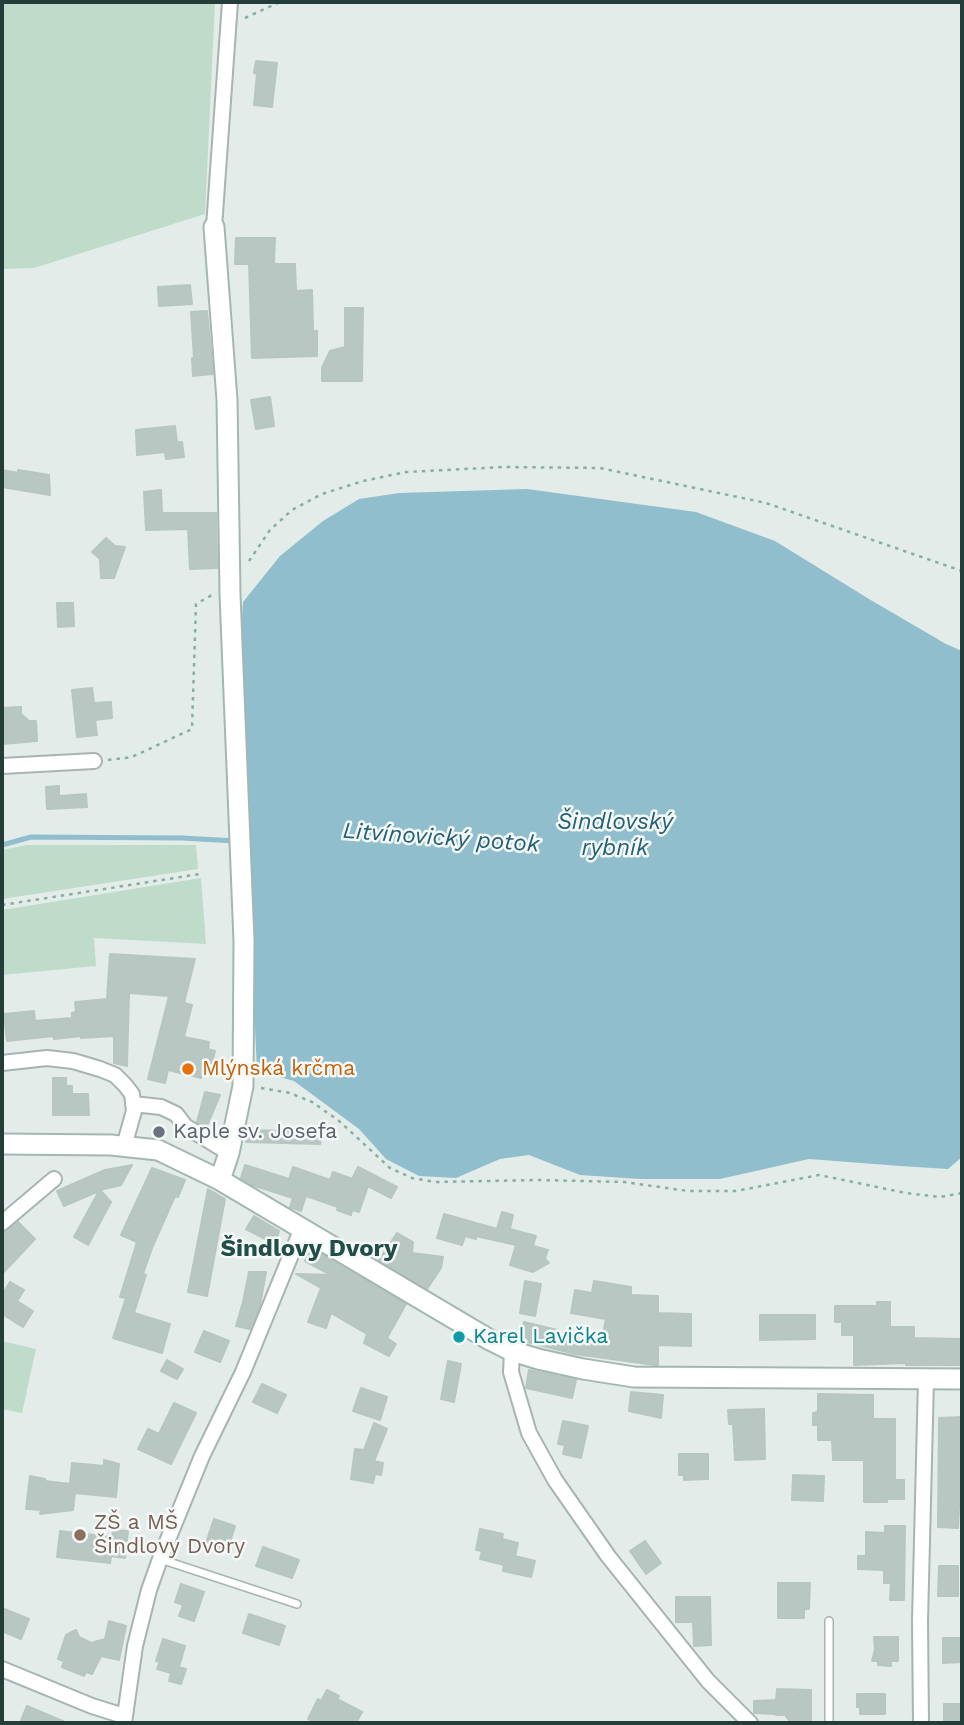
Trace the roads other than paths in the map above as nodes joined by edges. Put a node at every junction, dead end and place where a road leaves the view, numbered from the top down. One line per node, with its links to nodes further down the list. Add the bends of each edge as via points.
1 (230, 2): 2 (street)
2 (214, 227): 9 (street, via 228,400 230,594 244,941 243,1086)
3 (94, 761): 4 (street)
4 (2, 766)
5 (2, 1063): 6 (street, via 47,1058 100,1069 116,1075 132,1094)
6 (133, 1104): 8 (street); 9 (street, via 176,1114 185,1126)
7 (2, 1144): 8 (street)
8 (124, 1146): 11 (street, via 158,1150)
9 (229, 1153): 11 (street)
10 (54, 1179): 12 (street)
11 (220, 1180): 13 (street)
12 (4, 1217)
13 (302, 1228): 14 (street); 17 (street)
14 (512, 1351): 15 (street, via 634,1377); 22 (street, via 511,1372 529,1433 555,1480 608,1556 708,1681)
15 (926, 1379): 16 (street); 24 (street)
16 (962, 1379)
17 (160, 1559): 18 (lane); 21 (street, via 135,1646)
18 (297, 1604)
19 (829, 1620): 23 (lane)
20 (2, 1670): 21 (street)
21 (124, 1720)
22 (750, 1723)
23 (829, 1723)
24 (921, 1723)

